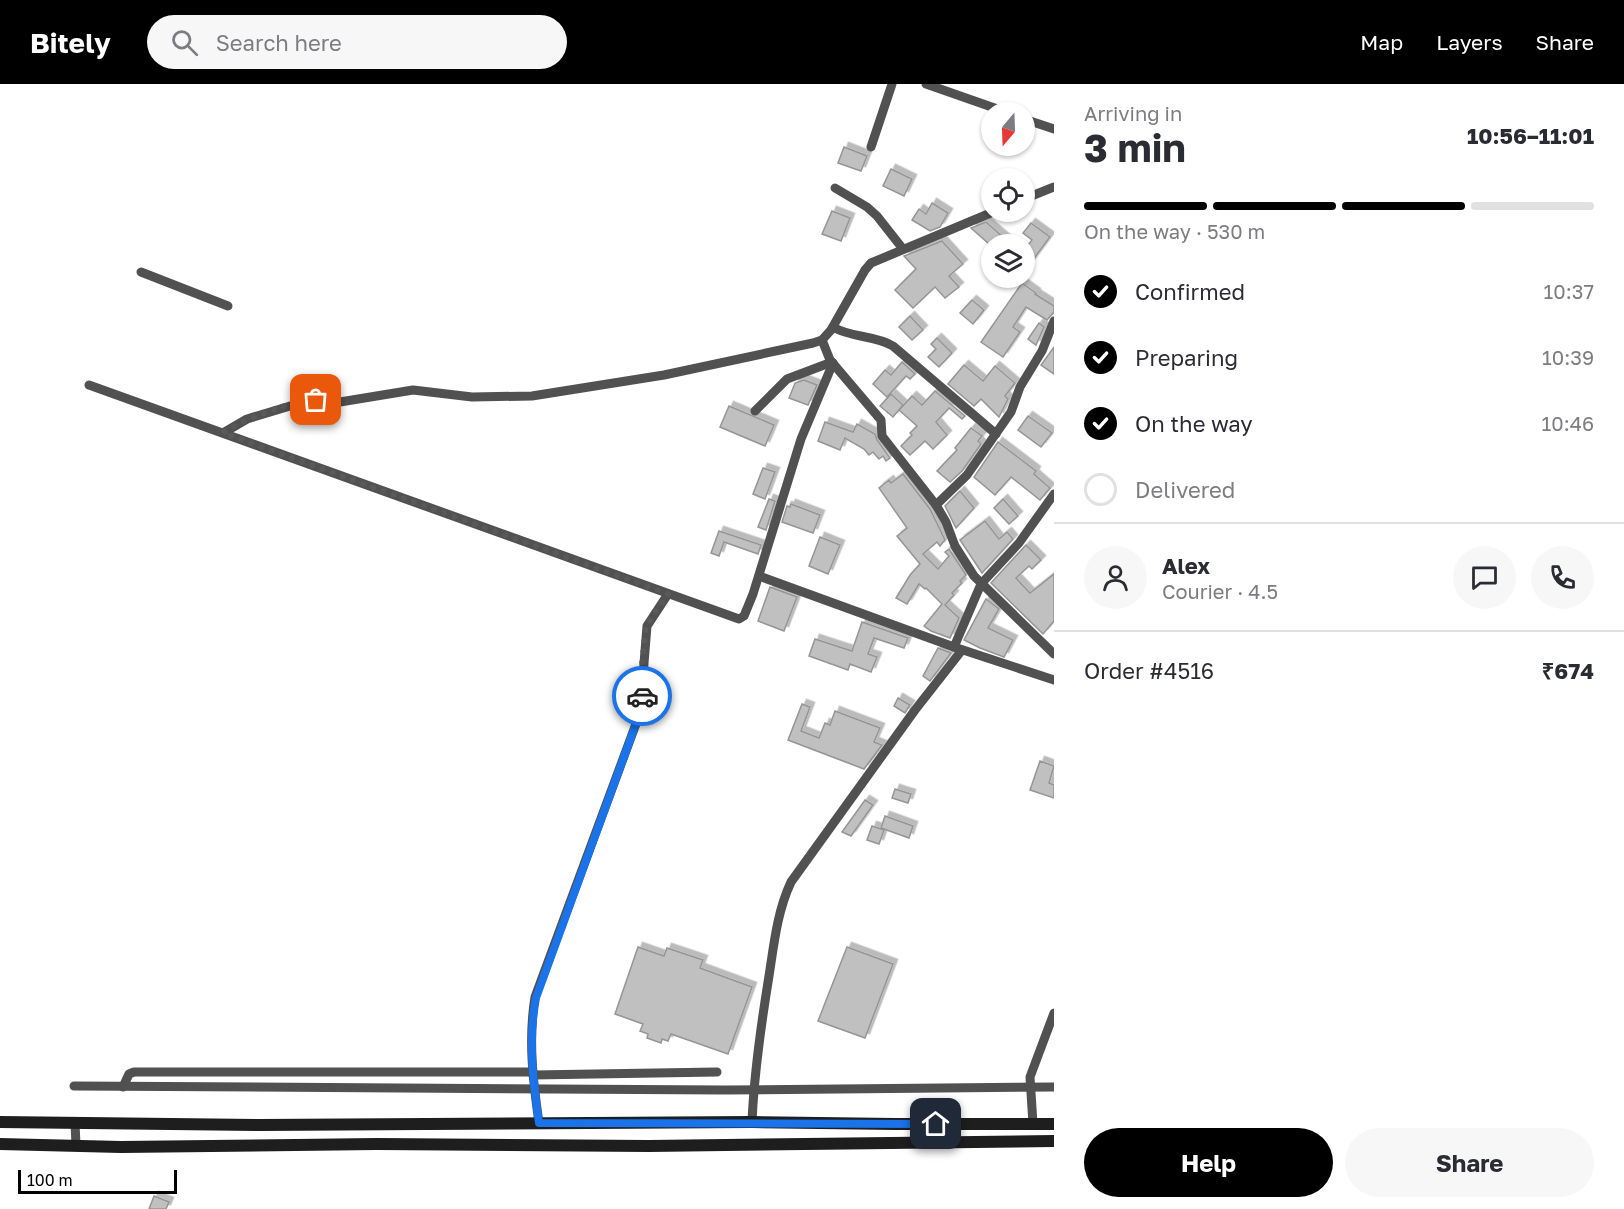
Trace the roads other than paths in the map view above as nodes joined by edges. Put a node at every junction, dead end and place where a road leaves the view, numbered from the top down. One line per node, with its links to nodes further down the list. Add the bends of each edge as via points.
1 (892, 84): 6 (street)
2 (926, 84): 3 (street)
3 (981, 103)
4 (1035, 123): 5 (street)
5 (1054, 129)
6 (871, 147)
7 (1054, 187): 9 (street)
8 (835, 188): 11 (street, via 873,212)
9 (1035, 195)
10 (981, 217): 11 (street)
11 (903, 249): 15 (street, via 868,266)
12 (141, 272): 13 (street)
13 (228, 306)
14 (1054, 321): 21 (street, via 1014,407)
15 (833, 327): 16 (street); 21 (street, via 893,346)
16 (822, 340): 17 (street); 20 (street, via 664,375 532,396 472,397 413,390 340,402 310,400 247,419)
17 (833, 363): 19 (street, via 787,379); 23 (street, via 879,417 882,436); 24 (street, via 801,439)
18 (90, 385): 20 (street)
19 (755, 411)
20 (223, 433): 26 (street)
21 (996, 434): 23 (street, via 967,475)
22 (1054, 494): 25 (street)
23 (936, 506): 25 (street, via 955,546)
24 (759, 576): 26 (street, via 741,619); 27 (street)
25 (981, 585): 27 (street); 28 (street)
26 (668, 594): 32 (street, via 646,626 640,713 536,998 531,1024)
27 (958, 648): 29 (street); 38 (street, via 791,882 778,916)
28 (1054, 654)
29 (1054, 680)
30 (1054, 1013): 35 (street, via 1032,1071)
31 (717, 1072): 32 (street)
32 (533, 1073): 34 (street, via 134,1072); 37 (street)
33 (74, 1086): 34 (street)
34 (123, 1087): 37 (street)
35 (1030, 1087): 36 (street); 38 (street); 43 (street)
36 (1054, 1087)
37 (534, 1089): 38 (street); 42 (street)
38 (753, 1089): 40 (street)
39 (0, 1122): 41 (street)
40 (752, 1122): 42 (street); 43 (street)
41 (75, 1123): 42 (street); 47 (street)
42 (539, 1123)
43 (1033, 1124): 44 (street)
44 (1054, 1124)
45 (1054, 1141): 47 (street, via 649,1146)
46 (0, 1144): 47 (street)
47 (76, 1145)

